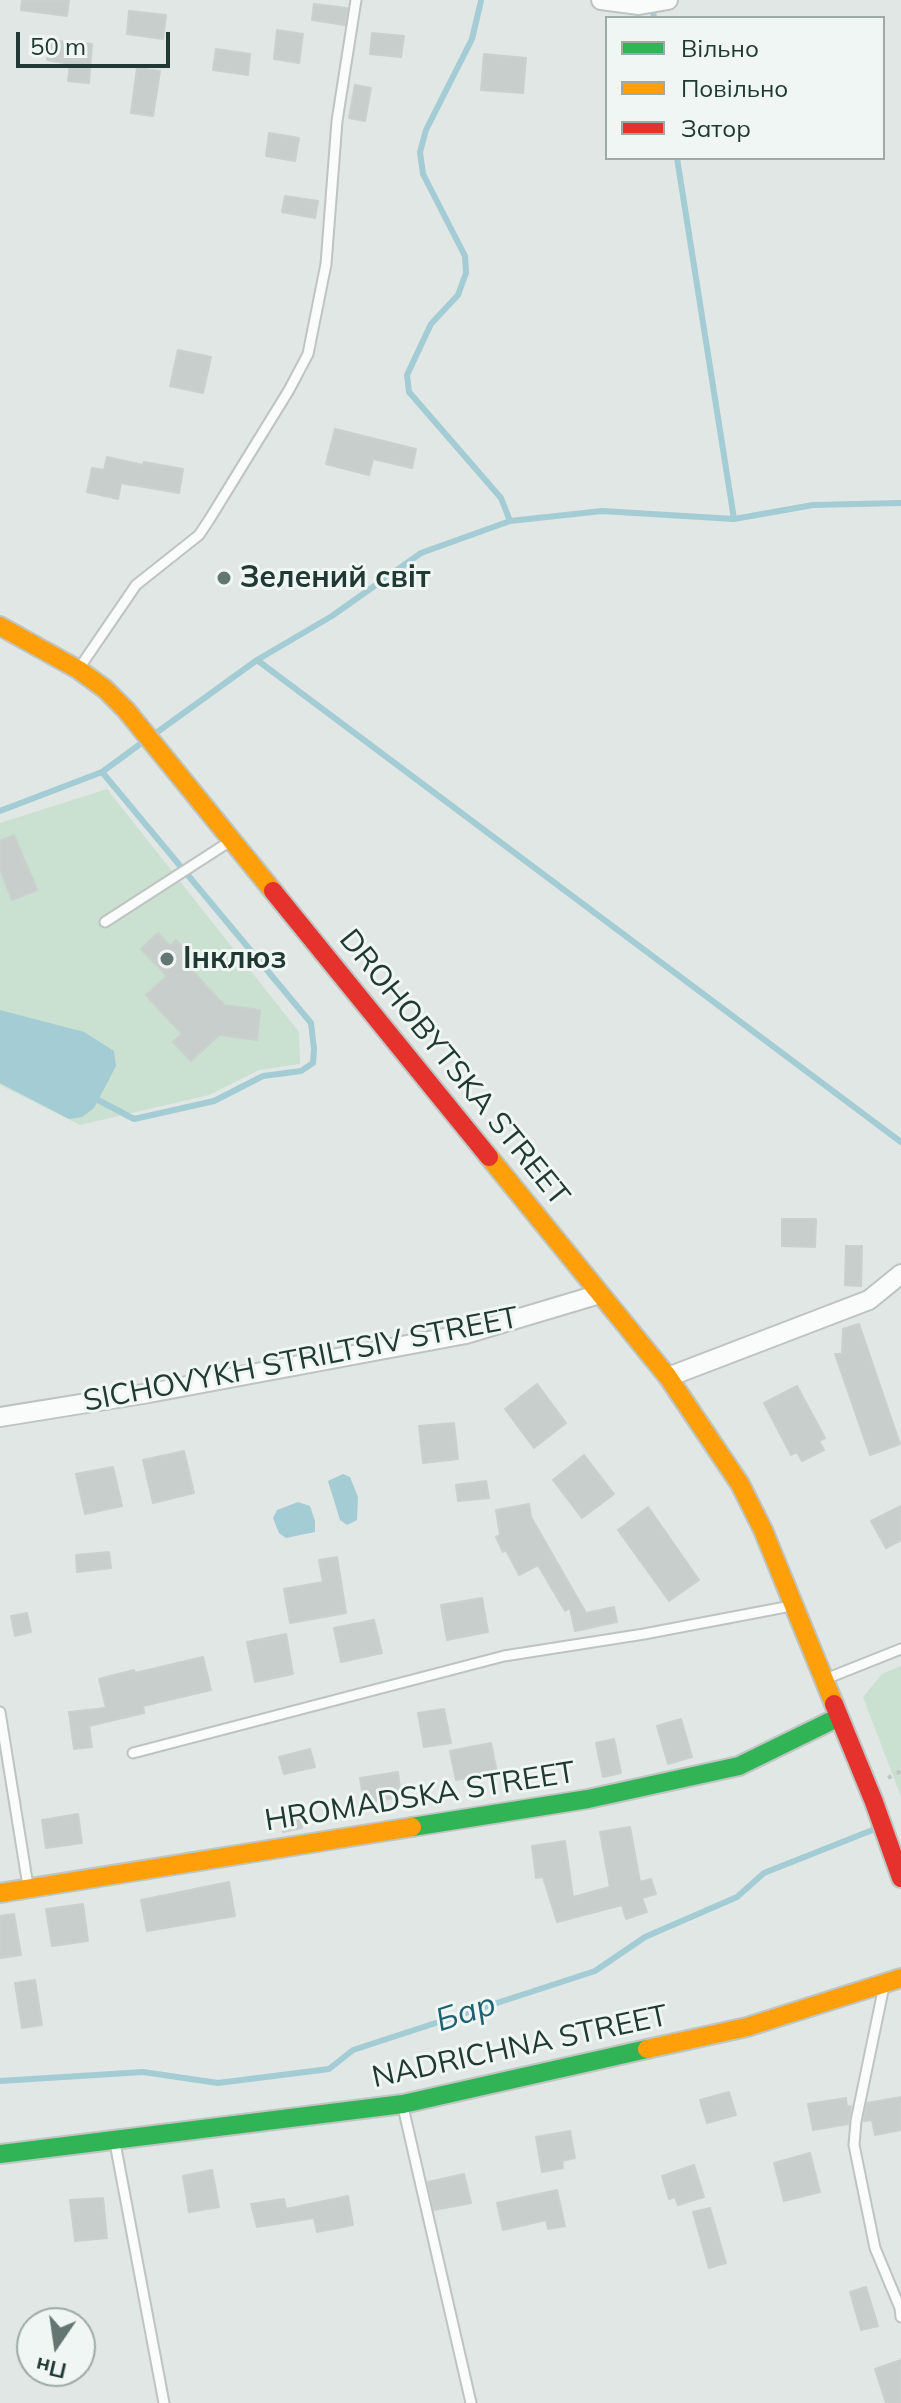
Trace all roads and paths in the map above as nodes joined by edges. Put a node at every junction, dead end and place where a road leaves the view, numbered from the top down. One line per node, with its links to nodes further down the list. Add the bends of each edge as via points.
1 (356, 0): 5 (lane, via 337,121 326,264 308,354 199,535 136,585)
2 (601, 0): 3 (street, via 639,5)
3 (666, 1)
4 (0, 626): 5 (street, DROHOBYTSKA STREET)
5 (79, 670): 6 (street, DROHOBYTSKA STREET, via 140,727)
6 (232, 840): 7 (lane); 9 (street, DROHOBYTSKA STREET)
7 (105, 922)
8 (901, 1274): 10 (street, via 869,1300)
9 (600, 1294): 10 (street, DROHOBYTSKA STREET); 11 (street, SICHOVYKH STRILTSIV STREET, via 466,1334)
10 (668, 1377): 12 (street, DROHOBYTSKA STREET, via 740,1484)
11 (0, 1417)
12 (795, 1605): 14 (street, DROHOBYTSKA STREET); 17 (lane, via 504,1656)
13 (901, 1649): 14 (lane)
14 (825, 1679): 16 (street, DROHOBYTSKA STREET)
15 (0, 1712): 19 (lane)
16 (839, 1717): 18 (street, DROHOBYTSKA STREET); 19 (street, HROMADSKA STREET, via 739,1766 603,1796)
17 (133, 1753)
18 (901, 1878)
19 (29, 1889): 20 (street, HROMADSKA STREET)
20 (0, 1893)
21 (893, 1980): 22 (street, NADRICHNA STREET, via 747,2027); 25 (lane, via 854,2145 875,2248)
22 (403, 2104): 23 (street, NADRICHNA STREET); 27 (lane)
23 (115, 2141): 24 (street, NADRICHNA STREET); 26 (lane)
24 (0, 2154)
25 (901, 2317)
26 (164, 2403)
27 (471, 2403)

